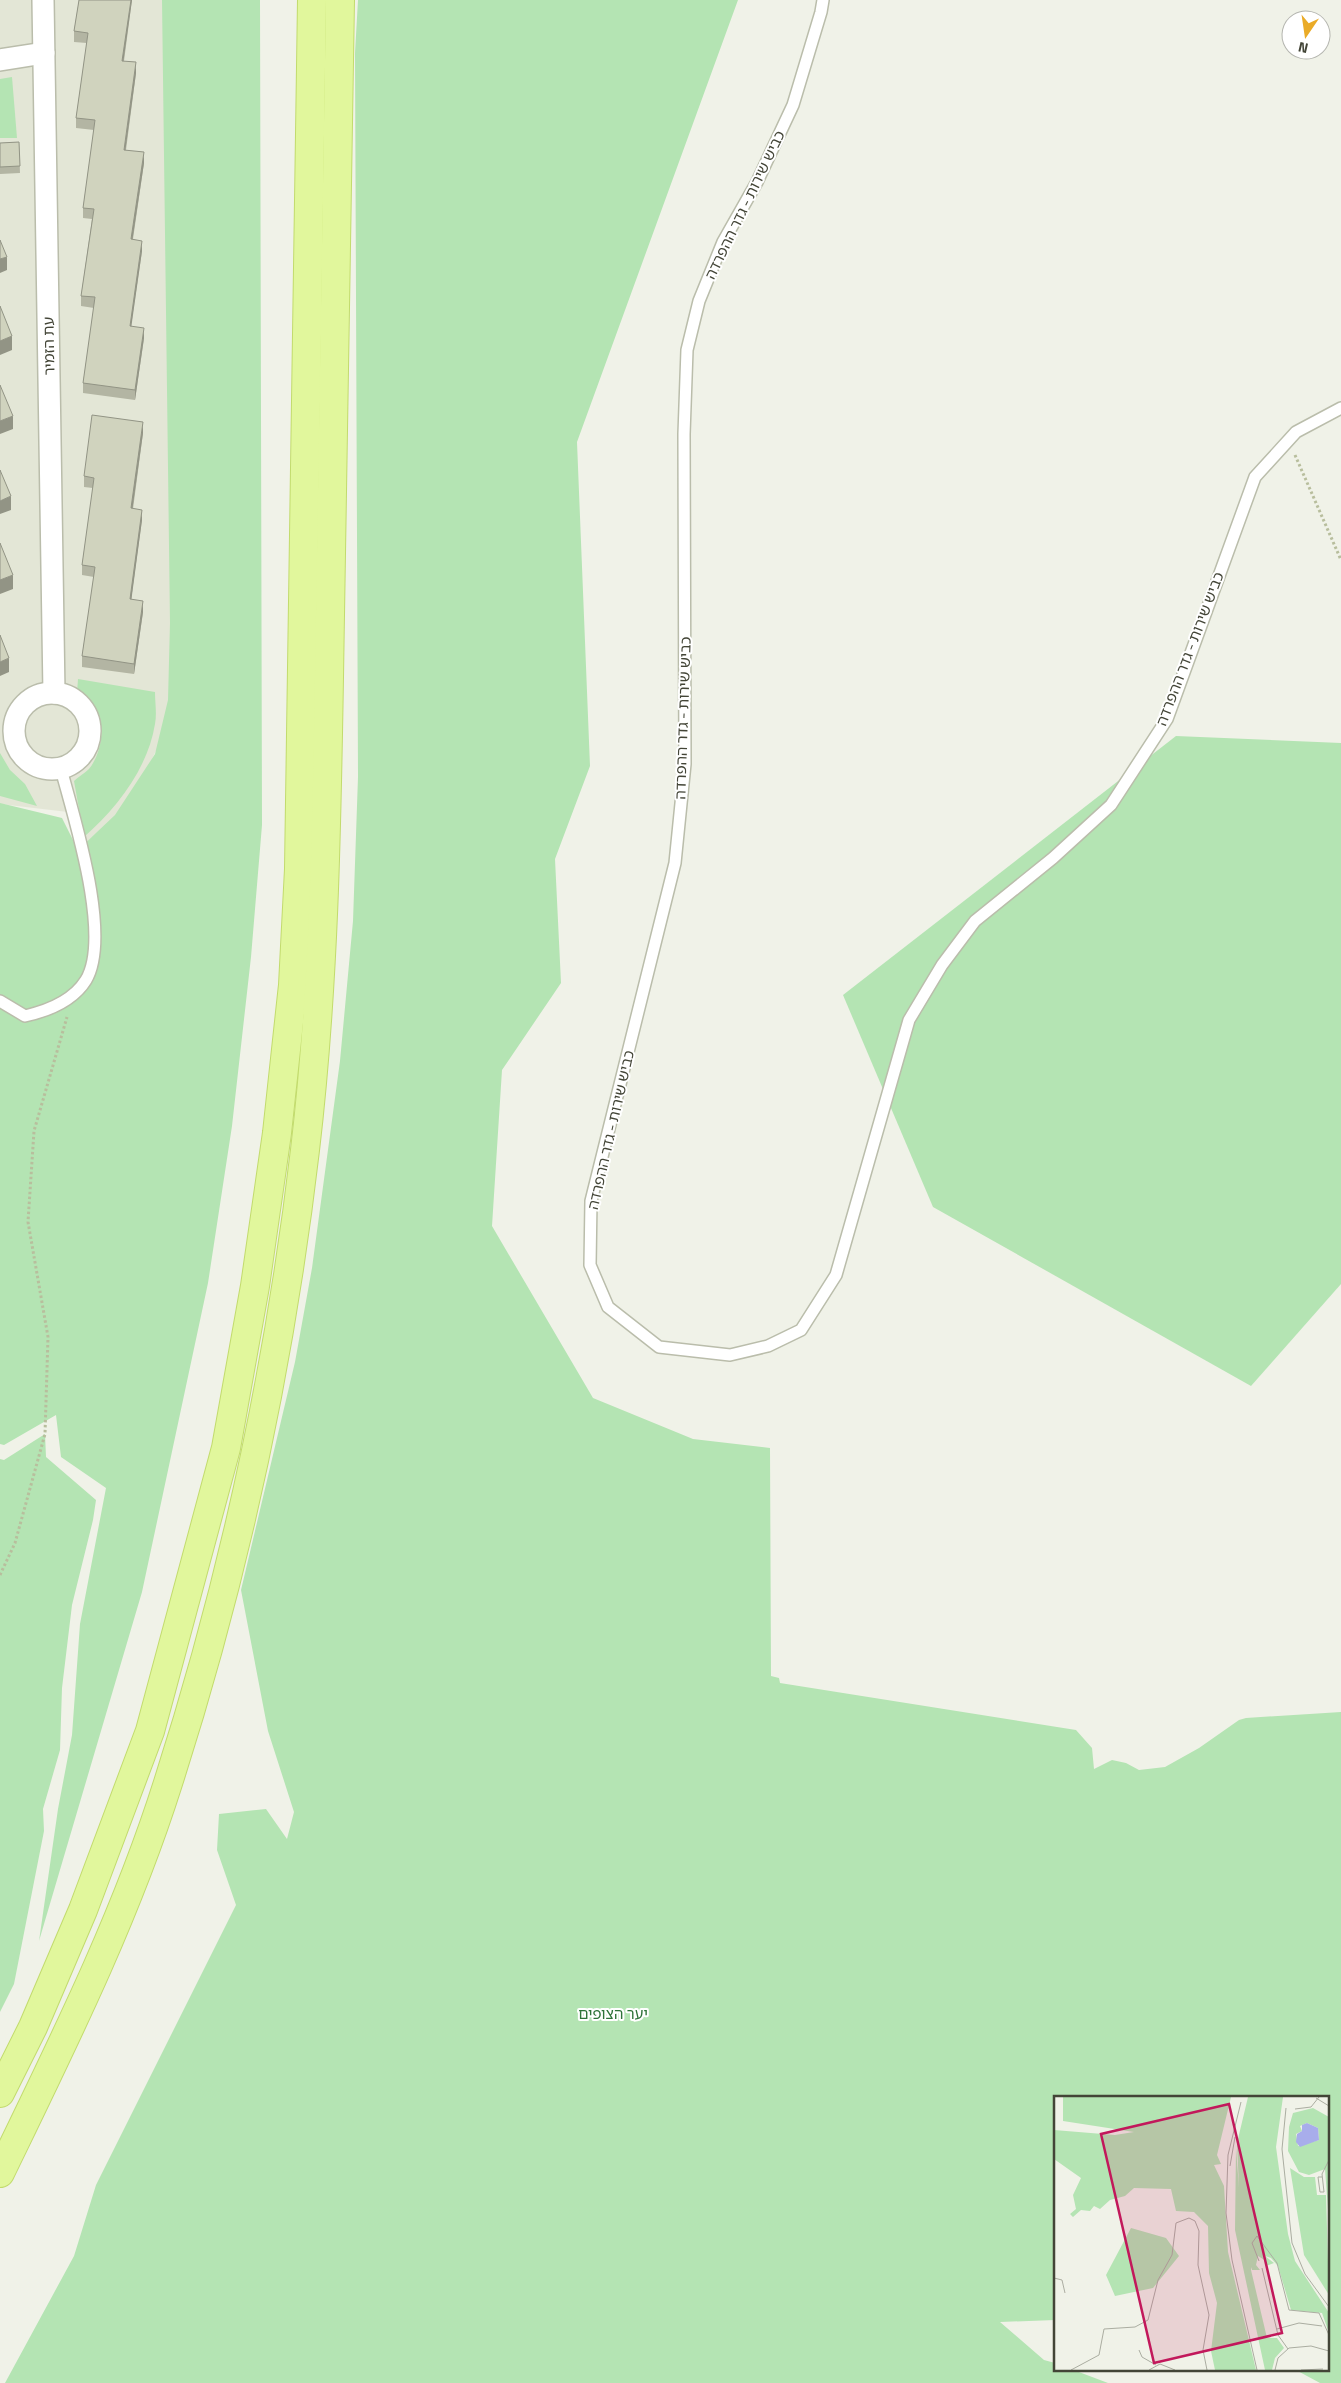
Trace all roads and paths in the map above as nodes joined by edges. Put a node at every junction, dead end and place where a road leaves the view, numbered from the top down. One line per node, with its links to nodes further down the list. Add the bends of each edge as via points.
1 (43, 0): 5 (street, עת הזמיר)
2 (312, 0): 15 (main road, via 299,869 293,985 277,1133 255,1286 226,1448 150,1731 83,1910 33,2027)
3 (340, 0): 16 (main road, via 327,837 313,1073 305,1154 281,1314 230,1564 168,1784 134,1880 90,1987)
4 (823, 0): 8 (lane, כביש שירות - גדר ההפרדה, via 793,105 757,182 723,242 699,301 687,350 684,434 685,764 675,863 591,1201 590,1265 608,1307 659,1347 730,1355 768,1346 801,1330 836,1275 909,1020 942,965 975,921 1112,805 1167,719 1256,477)
5 (44, 52): 6 (street); 10 (street, עת הזמיר)
6 (0, 60)
7 (1341, 408): 8 (lane, כביש שירות - גדר ההפרדה, via 1296,432)
8 (1289, 440): 9 (path)
9 (1341, 560)
10 (54, 693): 11 (street, via 74,700 84,710 90,729 89,742 83,754 74,764); 11 (street, via 28,700 19,710 13,736 25,759 36,767)
11 (61, 769): 12 (lane, via 86,868 95,926 93,962 86,981)
12 (73, 995): 13 (lane, via 46,1011 25,1016); 14 (path, via 34,1131 28,1222 48,1337 45,1434 15,1543)
13 (0, 1001)
14 (0, 1575)
15 (0, 2093)
16 (0, 2173)

